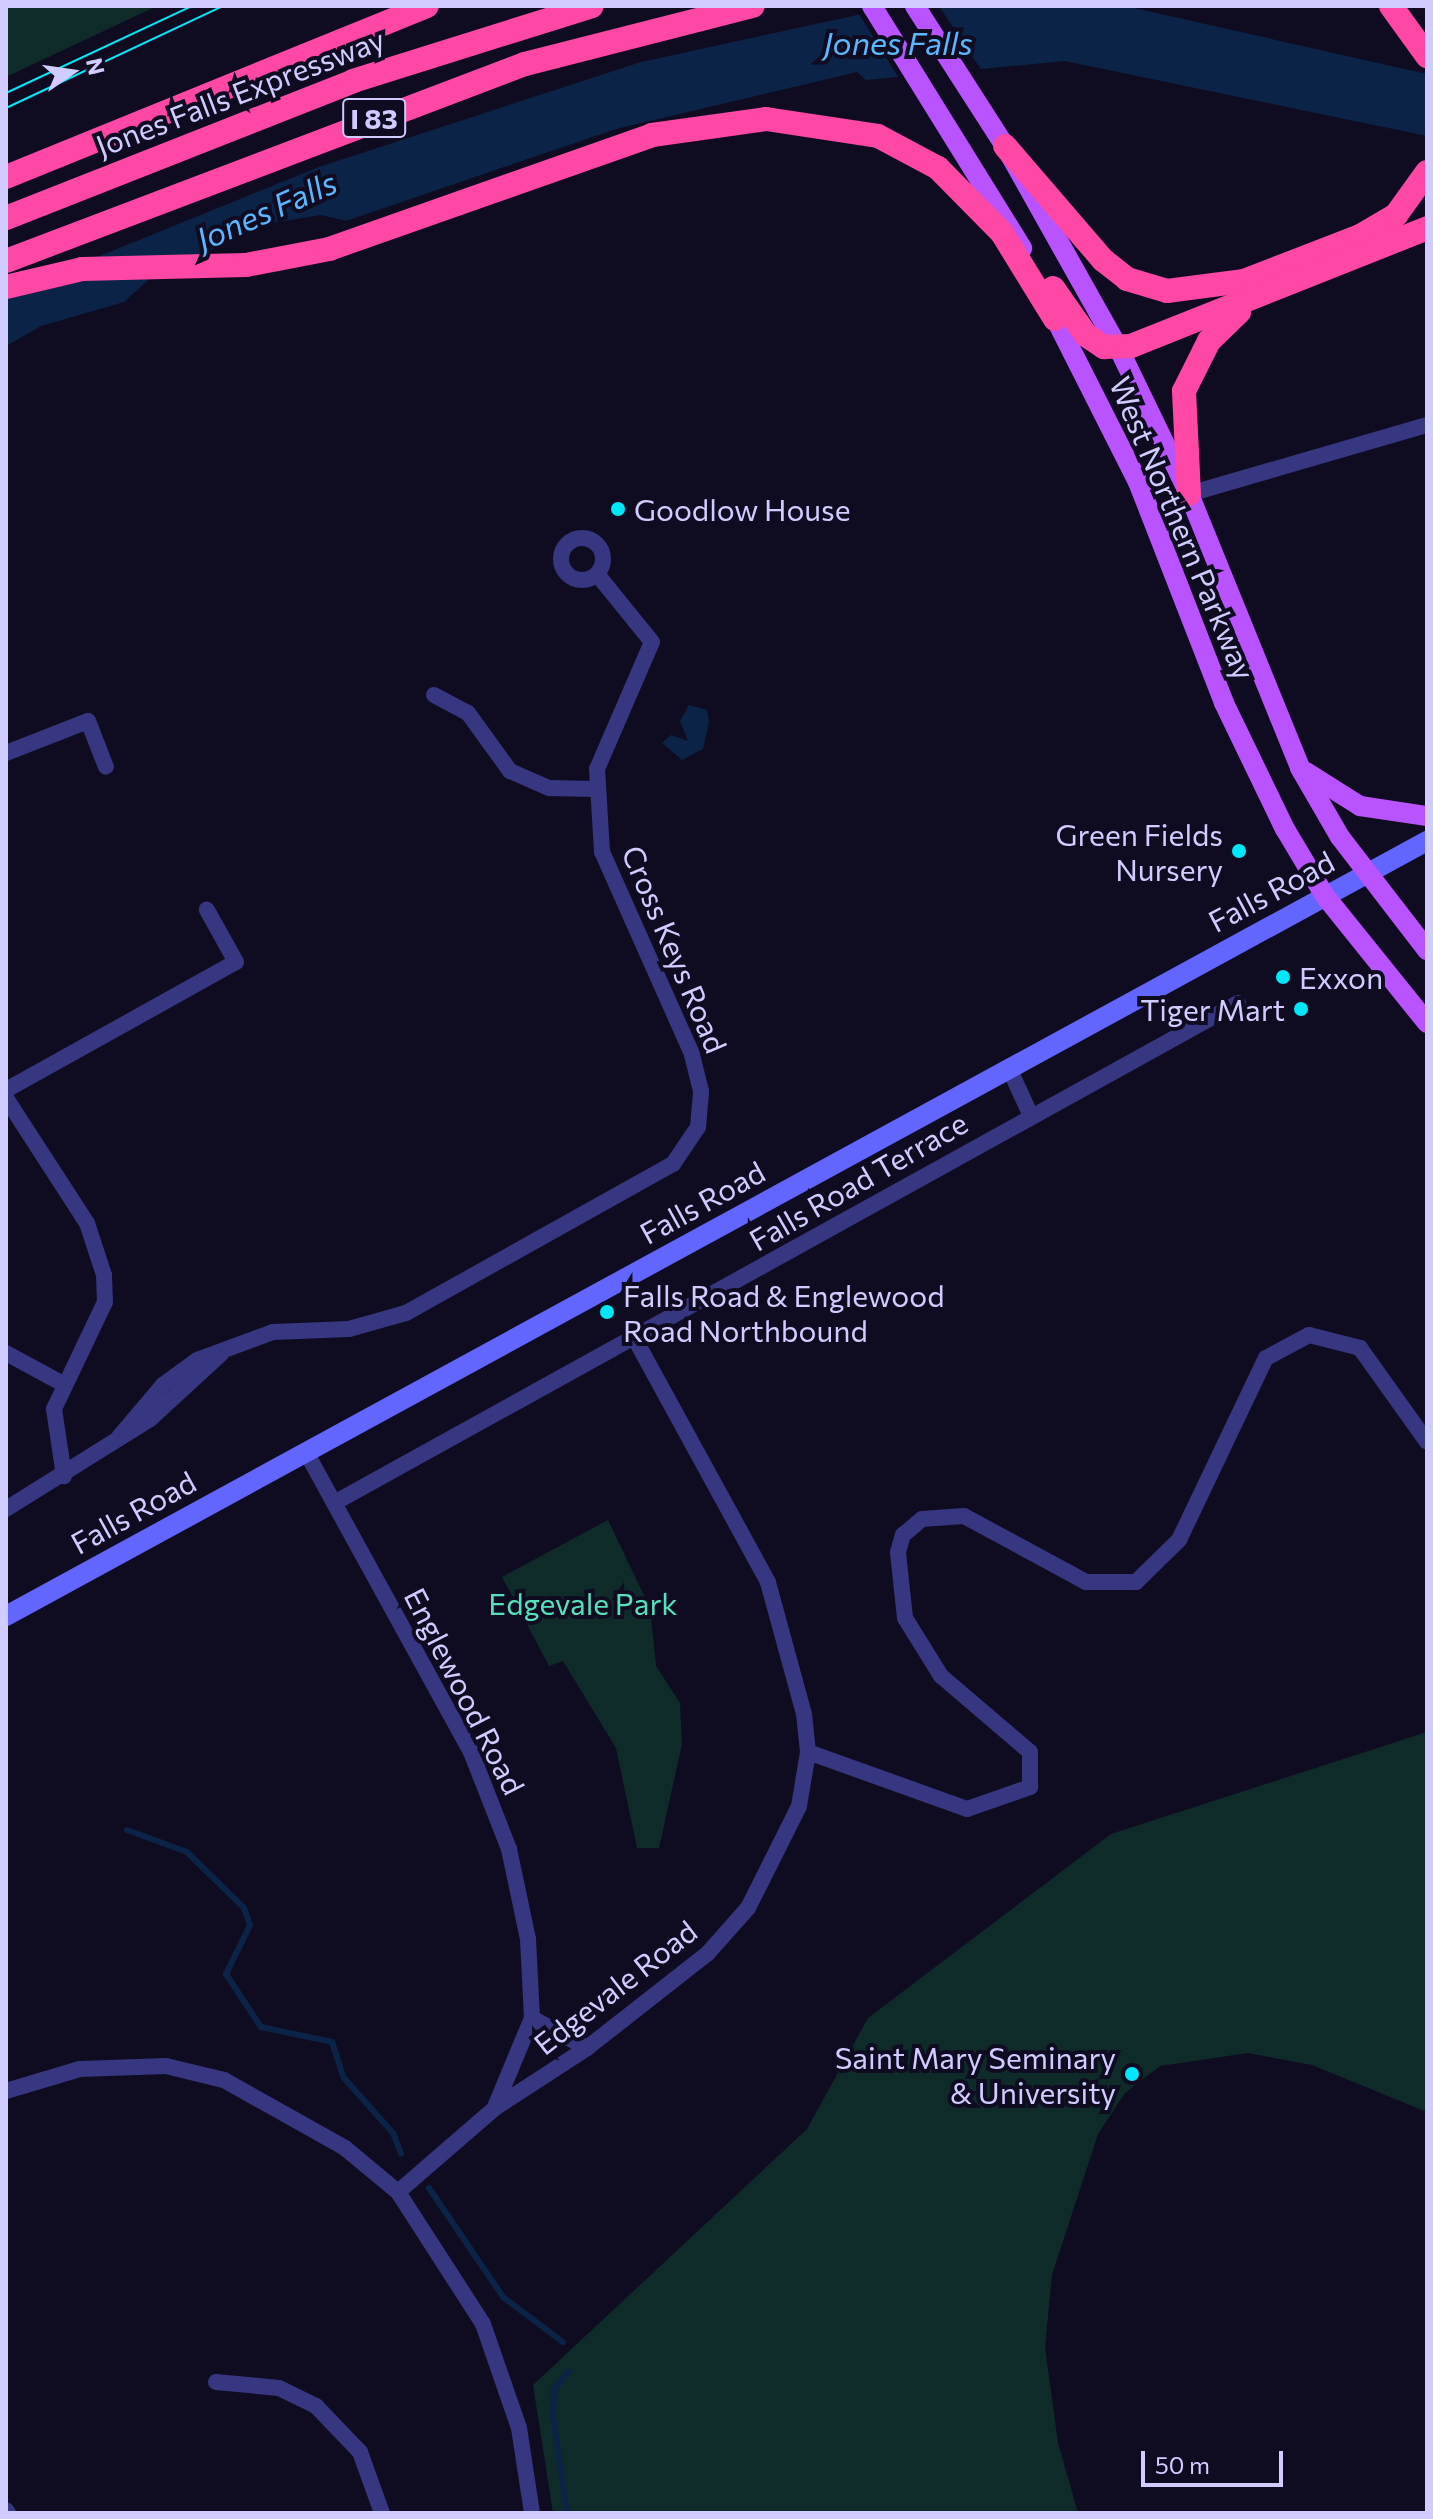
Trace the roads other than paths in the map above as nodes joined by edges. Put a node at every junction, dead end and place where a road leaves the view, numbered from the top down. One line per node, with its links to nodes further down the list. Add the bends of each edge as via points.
1 (427, 6): 12 (highway)
2 (568, 6): 8 (highway)
3 (592, 6): 8 (highway, Jones Falls Expressway / I 83)
4 (753, 6): 16 (highway, I 83, via 525,64)
5 (872, 6): 14 (main road, West Northern Parkway)
6 (915, 6): 10 (main road, West Northern Parkway)
7 (1391, 6): 9 (highway)
8 (513, 27): 13 (highway, Jones Falls Expressway / I 83, via 353,81)
9 (1424, 50)
10 (1005, 146): 11 (highway, via 1109,266 1167,291 1244,281 1360,236 1396,215); 20 (main road, West Northern Parkway)
11 (1427, 172)
12 (6, 177)
13 (6, 218)
14 (1012, 226): 19 (main road, West Northern Parkway); 20 (highway, via 1086,335)
15 (1427, 228): 18 (highway)
16 (6, 261)
17 (6, 287): 19 (highway, via 103,267 246,265 354,241 652,135 732,119 801,121 878,136 953,179 1009,243)
18 (1255, 299): 20 (highway); 22 (highway, via 1209,341 1184,391)
19 (1055, 319): 23 (main road, West Northern Parkway, via 1131,468)
20 (1118, 347): 22 (main road, West Northern Parkway)
21 (1427, 425): 22 (street)
22 (1189, 494): 23 (street, via 1169,522); 28 (main road, West Northern Parkway)
23 (1171, 572): 33 (main road, West Northern Parkway, via 1253,767)
24 (597, 574): 29 (street, Cross Keys Road, via 652,642 606,740)
25 (434, 695): 29 (street, via 468,713 510,771 549,788)
26 (6, 753): 27 (street, via 88,721)
27 (106, 767)
28 (1300, 768): 30 (main road, via 1360,806); 32 (main road, West Northern Parkway)
29 (595, 789): 47 (street, Cross Keys Road, via 602,852 692,1054 702,1114 673,1164 406,1313 349,1329 273,1332 179,1371 119,1437)
30 (1427, 816)
31 (1427, 841): 32 (main road, Falls Road)
32 (1366, 874): 33 (main road, Falls Road); 35 (main road, West Northern Parkway)
33 (1325, 896): 37 (main road, West Northern Parkway); 38 (main road, Falls Road)
34 (207, 910): 39 (street, via 236,962)
35 (1427, 950)
36 (1238, 1003): 41 (street, Falls Road Terrace)
37 (1427, 1023)
38 (1009, 1068): 41 (street); 46 (main road, Falls Road)
39 (6, 1090)
40 (6, 1098): 44 (street, via 87,1223 101,1259 105,1302)
41 (1031, 1116): 42 (street, Falls Road Terrace)
42 (634, 1337): 48 (street, Falls Road Terrace); 51 (street, Edgevale Road, via 768,1582)
43 (6, 1353): 44 (street)
44 (63, 1384): 47 (street, via 54,1409)
45 (1427, 1442): 51 (street, via 1360,1348 1309,1335 1266,1358 1179,1540 1136,1582 1086,1582 964,1516 922,1519 903,1535 898,1552 905,1618 941,1676 1030,1752 1030,1787 967,1809)
46 (306, 1452): 48 (street, Englewood Road); 50 (main road, Falls Road)
47 (64, 1476): 49 (street, Cross Keys Road)
48 (334, 1503): 52 (street, Englewood Road, via 492,1801 520,1890)
49 (6, 1509)
50 (6, 1616)
51 (808, 1752): 53 (street, Edgevale Road, via 790,1834 748,1908 708,1953)
52 (532, 2018): 53 (street); 55 (street, Englewood Road)
53 (587, 2048): 55 (street, Edgevale Road)
54 (6, 2091): 56 (street, via 105,2066 206,2074 278,2105)
55 (495, 2108): 56 (street, Edgevale Road)
56 (398, 2192): 59 (street, via 447,2262 500,2365)
57 (216, 2382): 58 (street, via 279,2388 316,2406 360,2452)
58 (382, 2513)
59 (532, 2513)

